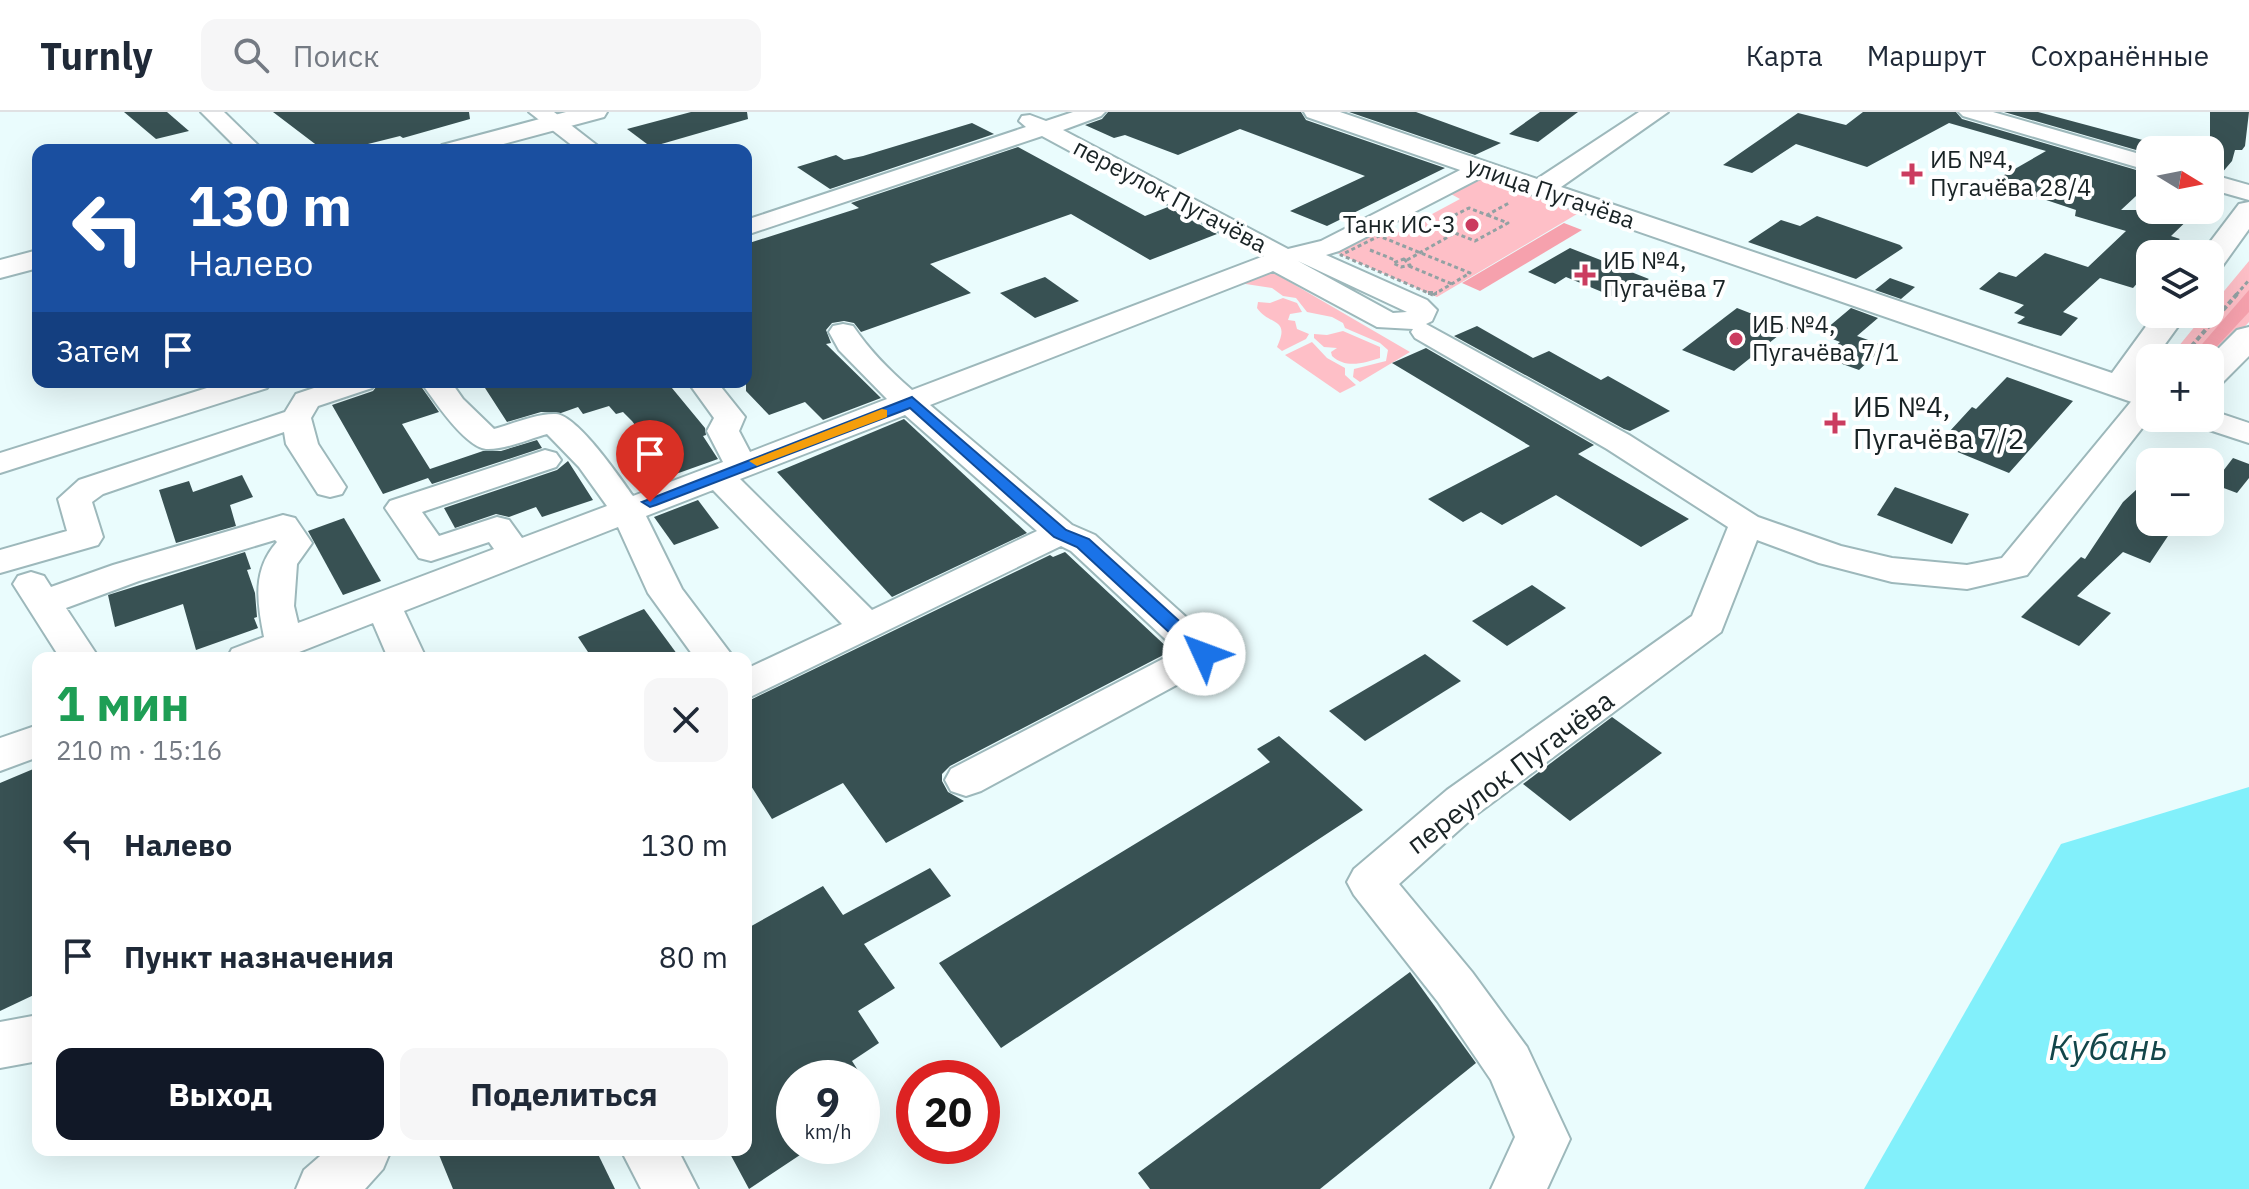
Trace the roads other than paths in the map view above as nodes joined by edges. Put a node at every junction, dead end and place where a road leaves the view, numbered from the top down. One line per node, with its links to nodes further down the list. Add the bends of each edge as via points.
1 (212, 112): 10 (street)
2 (595, 112): 8 (main road)
3 (1012, 112): 9 (street, переулок Пугачёва)
4 (1094, 112): 9 (street)
5 (1316, 112): 14 (main road, улица Пугачёва)
6 (1656, 112): 17 (main road)
7 (1970, 112): 13 (street)
8 (548, 117): 11 (main road); 12 (street)
9 (1045, 128): 19 (street); 21 (street, переулок Пугачёва)
10 (246, 144)
11 (469, 144)
12 (584, 144)
13 (2136, 160)
14 (1480, 169): 17 (main road, улица Пугачёва); 21 (street, via 1330,246)
15 (2224, 185): 16 (street)
16 (2249, 193)
17 (1528, 194): 34 (main road, улица Пугачёва)
18 (2249, 210): 20 (main road)
19 (752, 226)
20 (2224, 243)
21 (1288, 258): 35 (street)
22 (32, 261): 23 (main road)
23 (0, 269)
24 (843, 332): 35 (street, via 876,374)
25 (1425, 332): 45 (street, via 1618,442)
26 (2249, 337): 28 (main road)
27 (2136, 361): 29 (main road, via 2128,372)
28 (2224, 362)
29 (2136, 386)
30 (238, 388): 41 (street)
31 (344, 388): 37 (street, via 307,400)
32 (440, 388): 44 (street, via 488,440 554,423 590,460)
33 (706, 388): 42 (street, via 730,417 723,431)
34 (2136, 393)
35 (912, 402): 42 (street); 46 (street)
36 (2136, 415): 45 (street, via 2014,567 1967,577 1892,570 1831,555)
37 (296, 418): 43 (street, via 302,444); 48 (street, via 91,487 75,499 86,537)
38 (2224, 425): 39 (street)
39 (2249, 434)
40 (545, 460): 47 (street, via 402,508 431,550 497,528)
41 (0, 463)
42 (730, 471): 44 (street); 51 (street)
43 (330, 487)
44 (627, 511): 47 (street); 56 (street, via 666,593)
45 (1746, 524): 67 (street, переулок Пугачёва, via 1708,623 1462,802 1370,882 1509,1064 1543,1139)
46 (1060, 533): 51 (street); 60 (street, via 1083,543 1204,654)
47 (515, 554): 50 (street)
48 (7, 560): 49 (street)
49 (42, 603): 52 (street, via 283,526 295,543 279,562 276,606); 53 (street)
50 (383, 604): 52 (street); 55 (street)
51 (867, 627): 57 (street)
52 (284, 643): 54 (street)
53 (76, 652)
54 (261, 652)
55 (404, 652)
56 (710, 652)
57 (752, 682)
58 (32, 742): 59 (street)
59 (0, 755)
60 (966, 780)
61 (32, 1039): 62 (street)
62 (0, 1045)
63 (358, 1156): 65 (street)
64 (652, 1156): 66 (street)
65 (323, 1189)
66 (671, 1189)
67 (1518, 1189)

